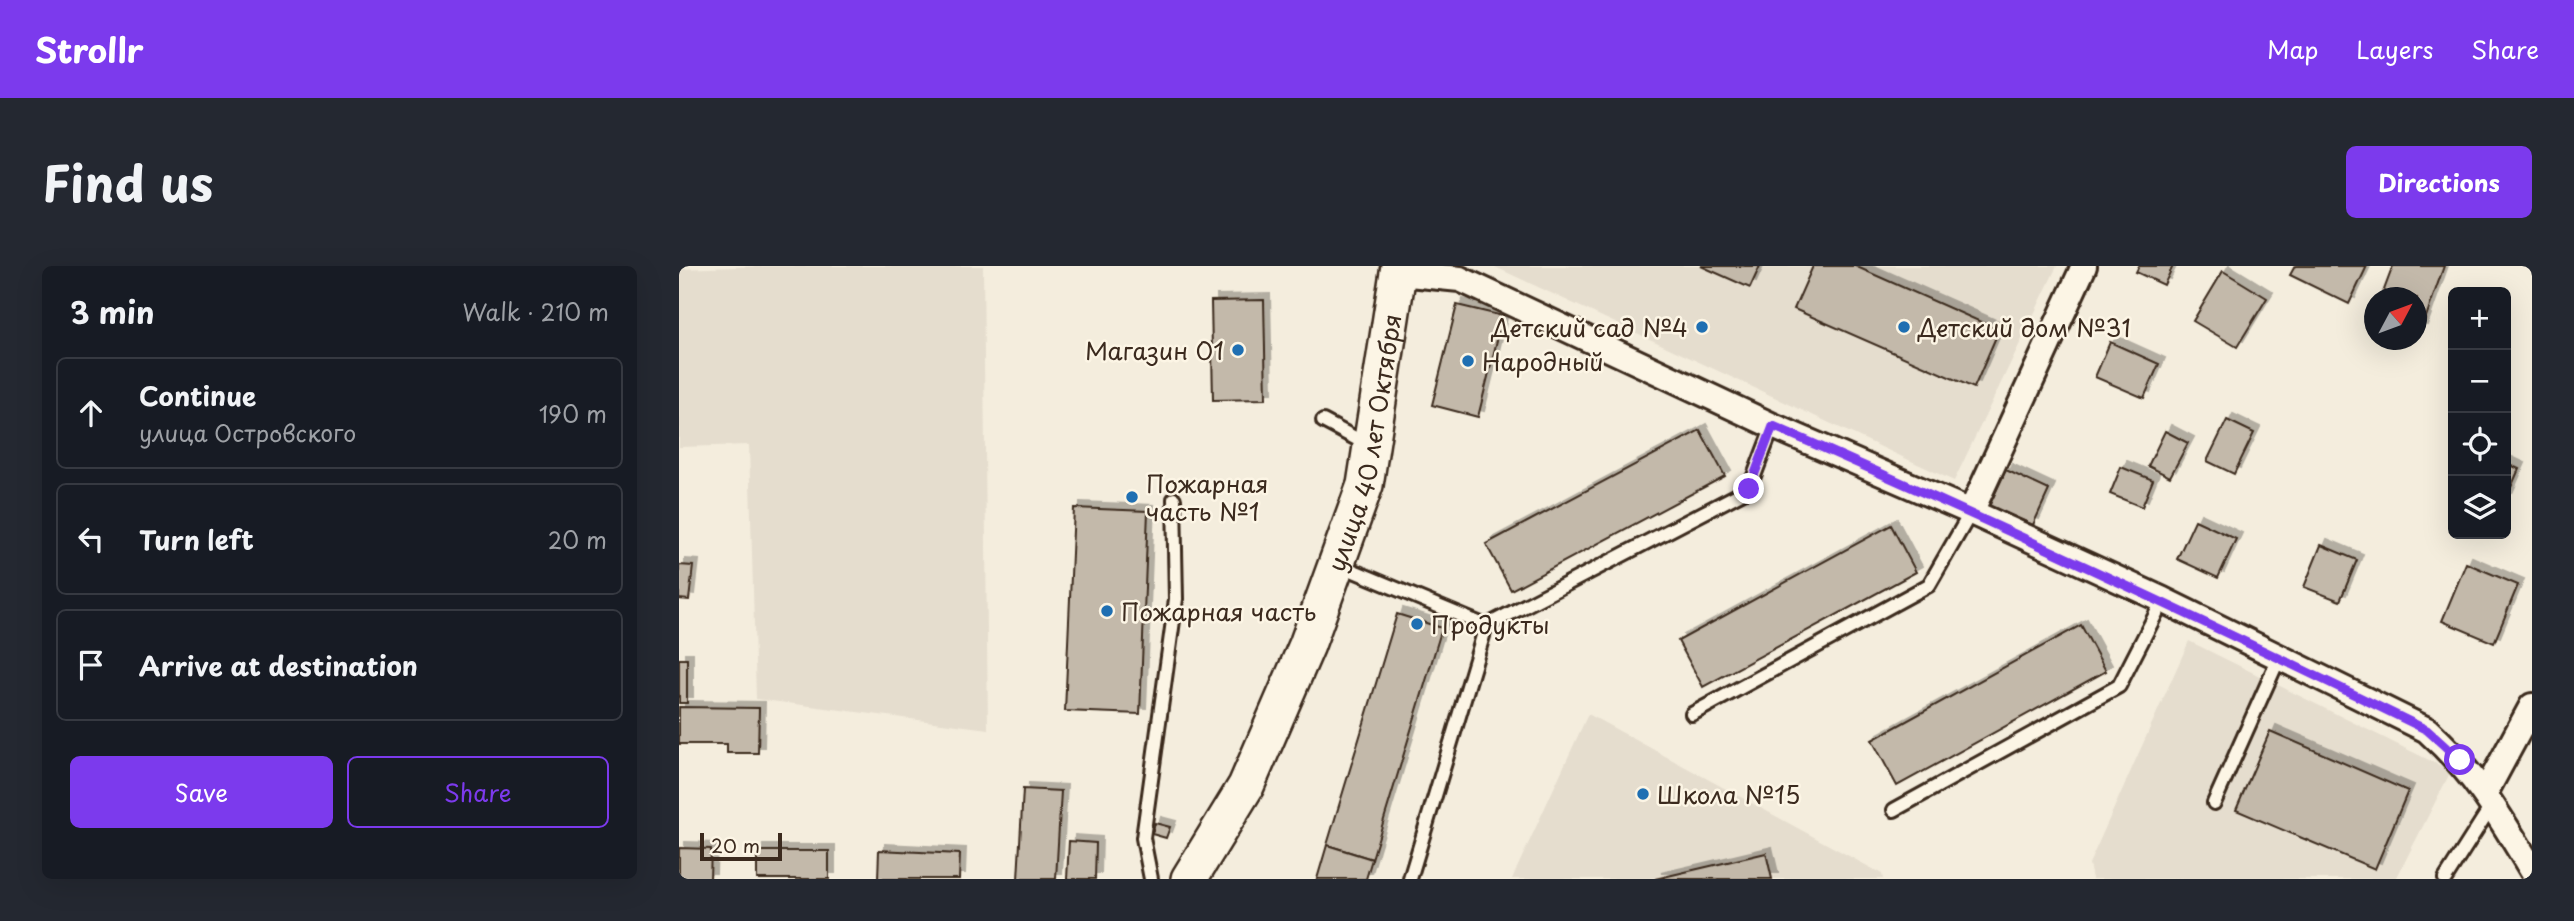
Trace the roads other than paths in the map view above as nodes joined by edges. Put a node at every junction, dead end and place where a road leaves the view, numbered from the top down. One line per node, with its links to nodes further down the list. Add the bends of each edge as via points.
1 (2084, 266): 7 (street)
2 (1399, 269): 4 (street, via 1460,279); 5 (main road, улица 40 лет Октября)
3 (1323, 421): 5 (lane)
4 (1773, 426): 7 (street); 10 (lane, via 1749,489)
5 (1373, 448): 8 (main road, улица 40 лет Октября)
6 (1174, 499): 18 (lane, via 1176,599 1143,838)
7 (1971, 512): 9 (street); 13 (lane, via 1929,585)
8 (1337, 564): 10 (lane); 19 (main road, улица 40 лет Октября, via 1246,786)
9 (2163, 600): 11 (street); 16 (lane, via 2119,687)
10 (1486, 626): 20 (lane)
11 (2279, 658): 14 (street, via 2427,730 2460,760); 15 (lane)
12 (2532, 706): 14 (street)
13 (1692, 714)
14 (2489, 799): 17 (street); 21 (lane)
15 (2214, 803)
16 (1894, 810)
17 (2532, 870)
18 (1151, 879)
19 (1189, 879)
20 (1410, 879)
21 (2445, 879)

